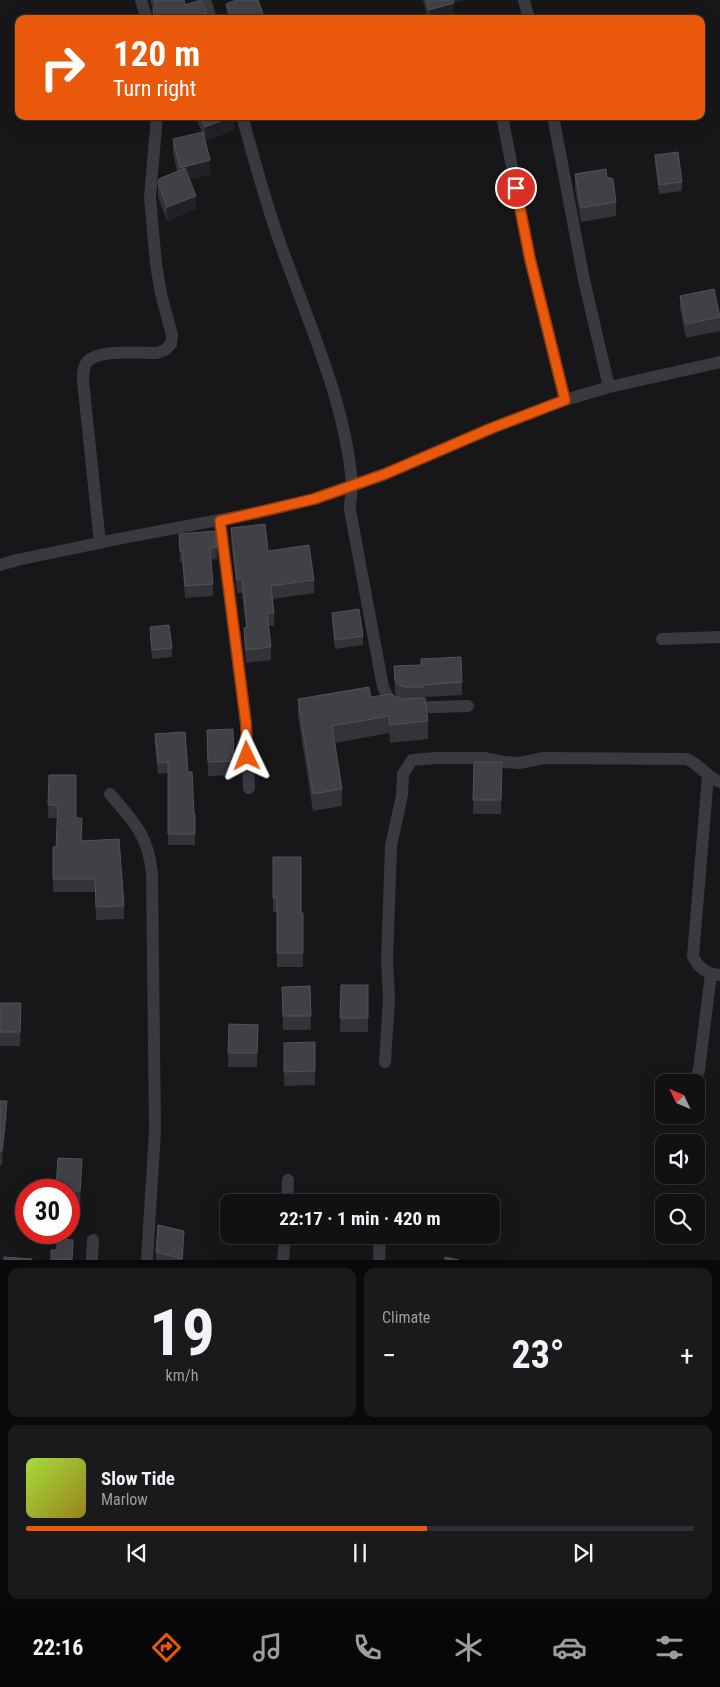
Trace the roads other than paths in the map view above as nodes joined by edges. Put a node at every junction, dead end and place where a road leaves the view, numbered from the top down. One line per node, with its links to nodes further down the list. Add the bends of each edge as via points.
1 (141, 0): 4 (street)
2 (205, 0): 5 (street)
3 (524, 0): 6 (street)
4 (146, 15)
5 (210, 15)
6 (527, 15)
7 (157, 120): 16 (street, via 150,198 156,264 171,344 157,353 95,356 86,362 83,370)
8 (243, 120): 14 (street, via 283,253 333,389)
9 (503, 120): 13 (street, via 530,259)
10 (554, 120): 12 (street, via 584,280)
11 (720, 362): 12 (street)
12 (609, 388): 13 (street)
13 (565, 400): 14 (street)
14 (352, 485): 15 (street, via 314,499); 20 (street, via 350,510 383,687 391,703 403,708)
15 (220, 521): 16 (street); 23 (street, via 246,724)
16 (100, 543): 17 (street)
17 (0, 565)
18 (720, 636): 19 (street)
19 (662, 639)
20 (468, 706)
21 (708, 776): 22 (street); 25 (street, via 693,956 696,963); 26 (street, via 687,759 544,758 519,763 485,758 412,760 403,774 391,846)
22 (720, 782)
23 (249, 788)
24 (110, 794): 34 (street, via 145,839 152,873 155,1131)
25 (716, 975): 27 (street)
26 (385, 1062)
27 (697, 1074)
28 (288, 1180): 29 (street)
29 (287, 1194)
30 (93, 1240): 33 (street)
31 (284, 1244): 35 (street)
32 (380, 1244): 36 (street)
33 (92, 1260)
34 (147, 1260)
35 (283, 1260)
36 (379, 1260)

